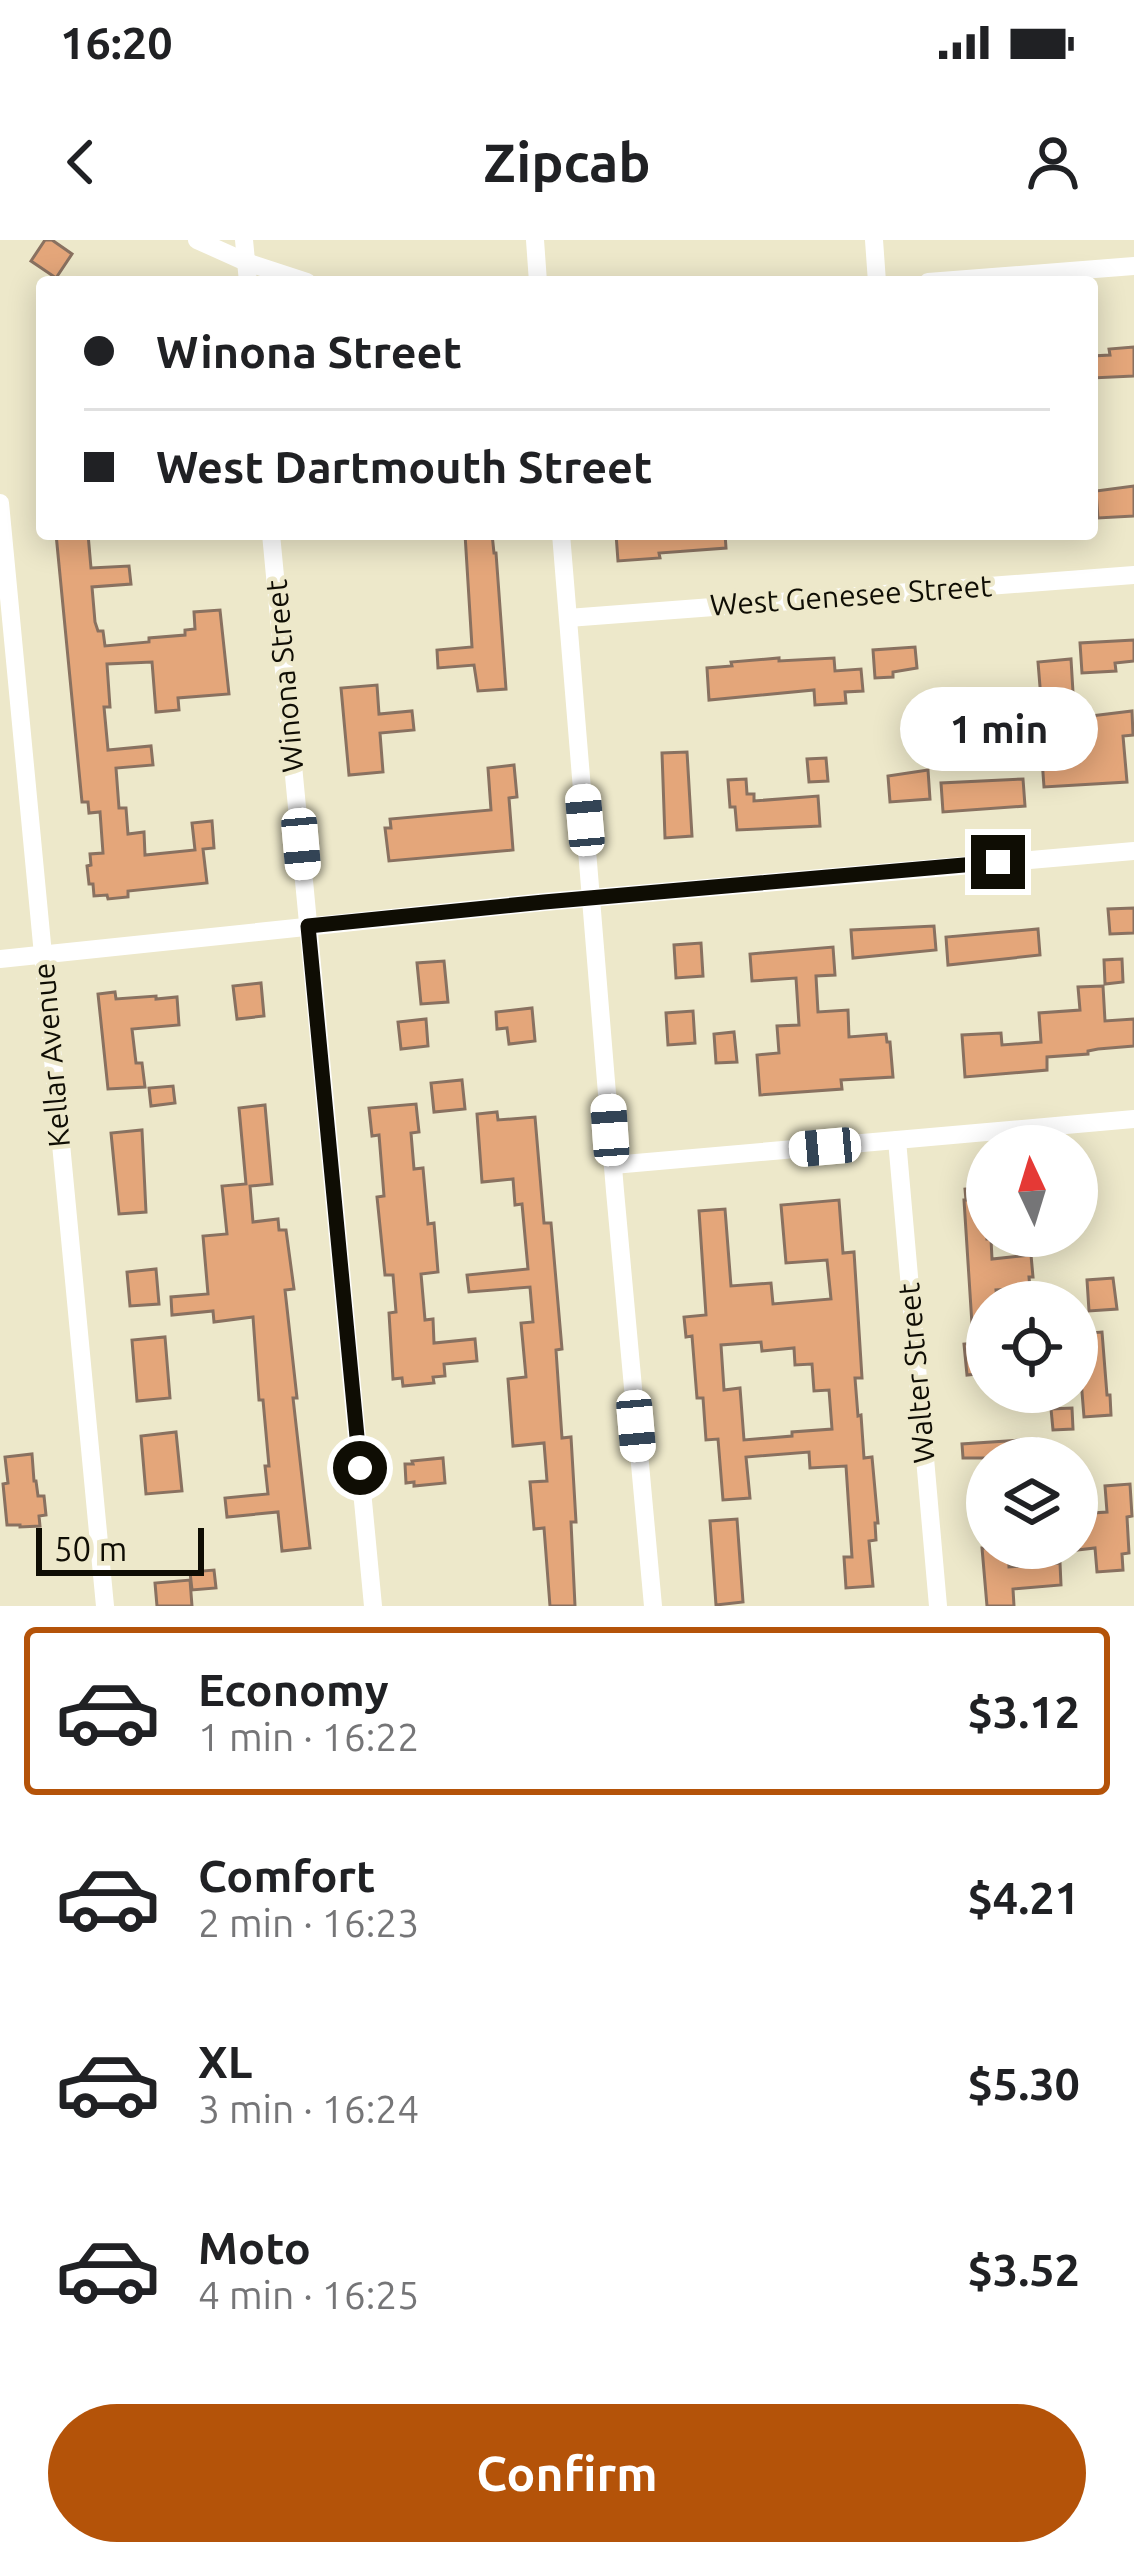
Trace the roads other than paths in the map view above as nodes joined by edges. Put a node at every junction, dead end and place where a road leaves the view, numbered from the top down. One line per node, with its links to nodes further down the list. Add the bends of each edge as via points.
1 (197, 240): 6 (street)
2 (244, 240): 6 (street)
3 (535, 240): 7 (street)
4 (874, 240): 8 (street)
5 (1134, 266): 9 (street)
6 (247, 272)
7 (538, 276)
8 (877, 276)
9 (1005, 276)
10 (0, 503): 18 (street, Kellar Avenue)
11 (272, 540): 17 (street, Winona Street)
12 (562, 540): 14 (street)
13 (1134, 575): 14 (street, West Genesee Street)
14 (568, 618): 16 (street)
15 (1134, 850): 16 (street)
16 (592, 898): 17 (street); 22 (street)
17 (308, 926): 18 (street); 24 (street, Winona Street)
18 (42, 955): 19 (street); 23 (street, Kellar Avenue)
19 (0, 959)
20 (1134, 1119): 21 (street)
21 (896, 1140): 22 (street); 26 (street, Walter Street)
22 (613, 1165): 25 (street)
23 (105, 1606)
24 (373, 1606)
25 (653, 1606)
26 (938, 1606)

